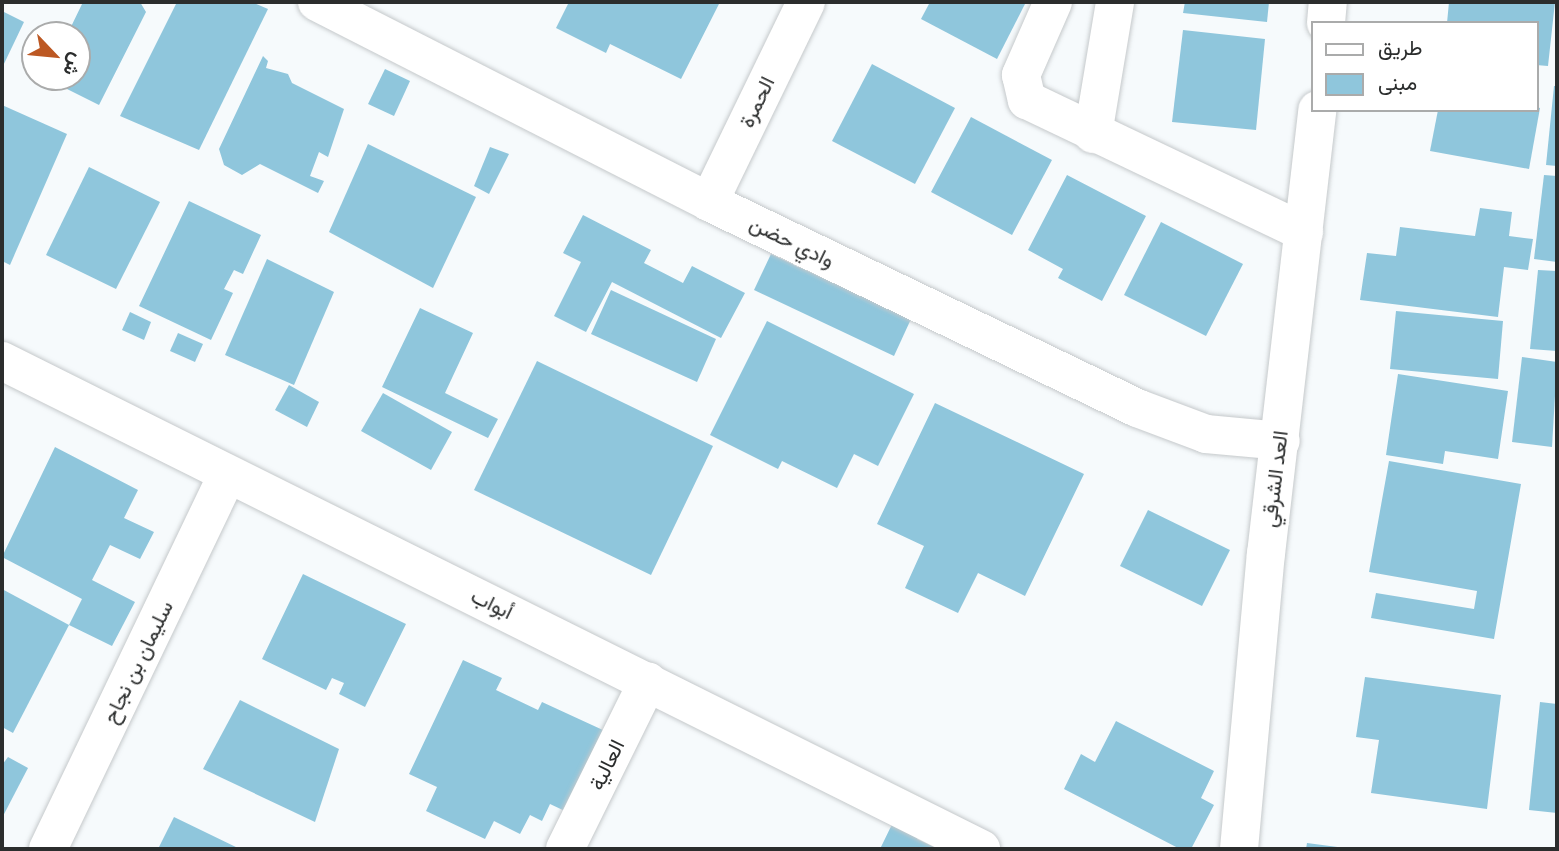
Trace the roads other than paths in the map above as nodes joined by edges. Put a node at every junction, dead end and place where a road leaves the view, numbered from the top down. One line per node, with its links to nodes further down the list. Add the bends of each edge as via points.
1 (317, 2): 9 (street, وادي حضن)
2 (806, 2): 9 (street, الحمرة)
3 (1053, 2): 8 (street, via 1021,75 1021,88 1037,107)
4 (1115, 2): 8 (street)
5 (1328, 2): 6 (street)
6 (1326, 21)
7 (1317, 112): 10 (street, العد الشرقي)
8 (1093, 134): 10 (street)
9 (709, 202): 12 (street, وادي حضن, via 1171,423 1206,434)
10 (1304, 232): 12 (street, العد الشرقي)
11 (2, 361): 13 (street, أبواب)
12 (1281, 441): 18 (street, العد الشرقي)
13 (228, 475): 14 (street, أبواب); 15 (street, سليمان بن نجاح)
14 (649, 681): 16 (street, العالية); 17 (street, أبواب)
15 (48, 849)
16 (565, 849)
17 (981, 849)
18 (1239, 849)

